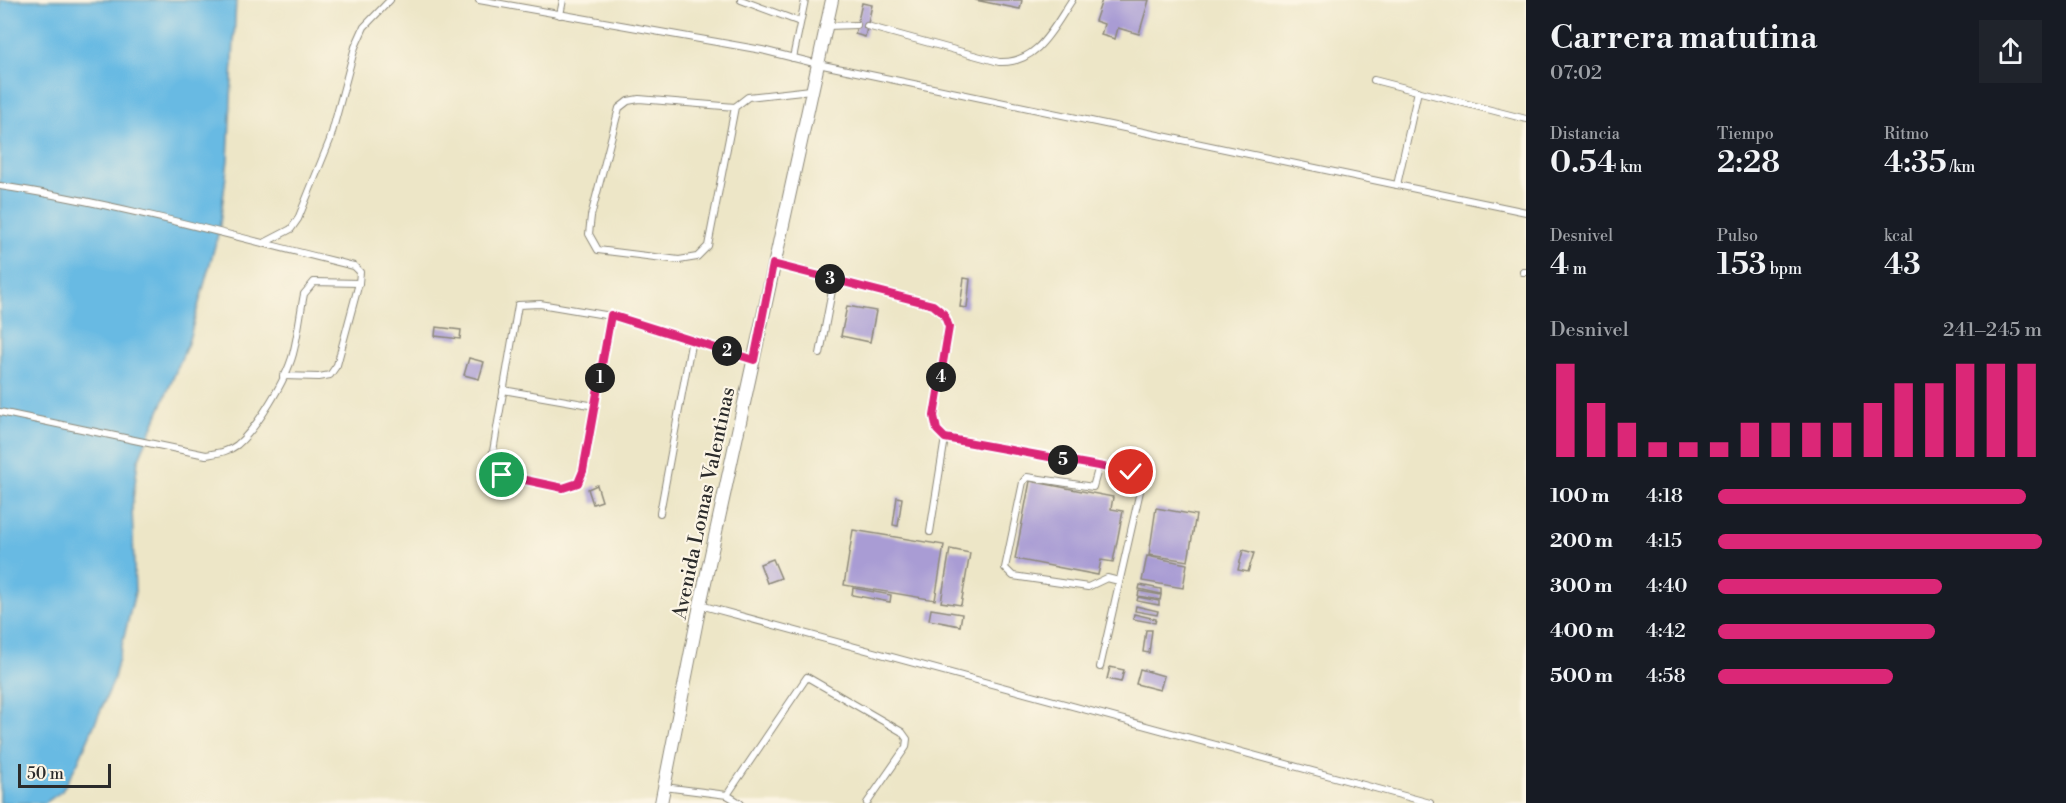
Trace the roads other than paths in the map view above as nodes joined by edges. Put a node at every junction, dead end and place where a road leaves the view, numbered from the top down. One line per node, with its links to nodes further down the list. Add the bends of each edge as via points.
1 (390, 0): 23 (lane, via 364,27 355,47 330,140 298,219 291,229)
2 (479, 0): 8 (lane)
3 (563, 0): 8 (lane)
4 (741, 0): 9 (lane)
5 (805, 0): 9 (lane)
6 (832, 0): 11 (street, Avenida Lomas Valentinas)
7 (1072, 0): 12 (lane, via 1039,48 1026,58 1011,62)
8 (560, 15): 13 (lane)
9 (800, 22): 13 (lane)
10 (857, 25): 11 (lane)
11 (826, 26): 14 (street, Avenida Lomas Valentinas)
12 (867, 26)
13 (793, 58): 14 (lane)
14 (818, 64): 16 (street, Avenida Lomas Valentinas); 20 (lane)
15 (1374, 80): 17 (lane)
16 (811, 90): 18 (lane, via 748,97); 24 (street, Avenida Lomas Valentinas)
17 (1418, 91): 19 (lane); 20 (lane)
18 (735, 107): 18 (lane, via 708,246 697,257 679,260 598,250 589,234 591,216 620,108 639,99)
19 (1526, 119)
20 (1397, 185): 22 (lane)
21 (0, 186): 23 (lane, via 109,205)
22 (1526, 212)
23 (263, 244): 26 (lane, via 354,266 360,272)
24 (773, 264): 25 (lane); 30 (street, Avenida Lomas Valentinas)
25 (834, 280): 29 (lane); 35 (lane, via 933,305 944,314 949,327 934,416 937,430)
26 (359, 283): 31 (lane, via 337,365 330,375); 31 (lane, via 314,282 308,286 293,356)
27 (611, 315): 28 (lane); 32 (lane, via 540,304 518,305); 33 (lane)
28 (692, 339): 30 (lane); 37 (lane)
29 (820, 354)
30 (754, 360): 40 (street, Avenida Lomas Valentinas)
31 (283, 376): 34 (lane, via 251,430 235,446 206,455)
32 (503, 390): 33 (lane); 33 (lane, via 492,469 502,475 563,488 578,483 583,471)
33 (595, 406)
34 (0, 412)
35 (945, 438): 36 (lane); 38 (lane)
36 (1098, 466): 39 (lane, via 1131,472 1138,479 1140,491); 39 (lane, via 1093,487 1027,477 1005,568 1013,576 1088,587 1107,578)
37 (660, 513)
38 (930, 532)
39 (1119, 581): 41 (lane)
40 (700, 605): 42 (street, Avenida Lomas Valentinas); 47 (lane)
41 (1100, 667)
42 (664, 787): 43 (lane); 44 (street, Avenida Lomas Valentinas)
43 (727, 795): 45 (lane); 46 (lane, via 807,677 902,732 907,739 906,747)
44 (661, 803)
45 (740, 803)
46 (867, 803)
47 (1430, 803)

